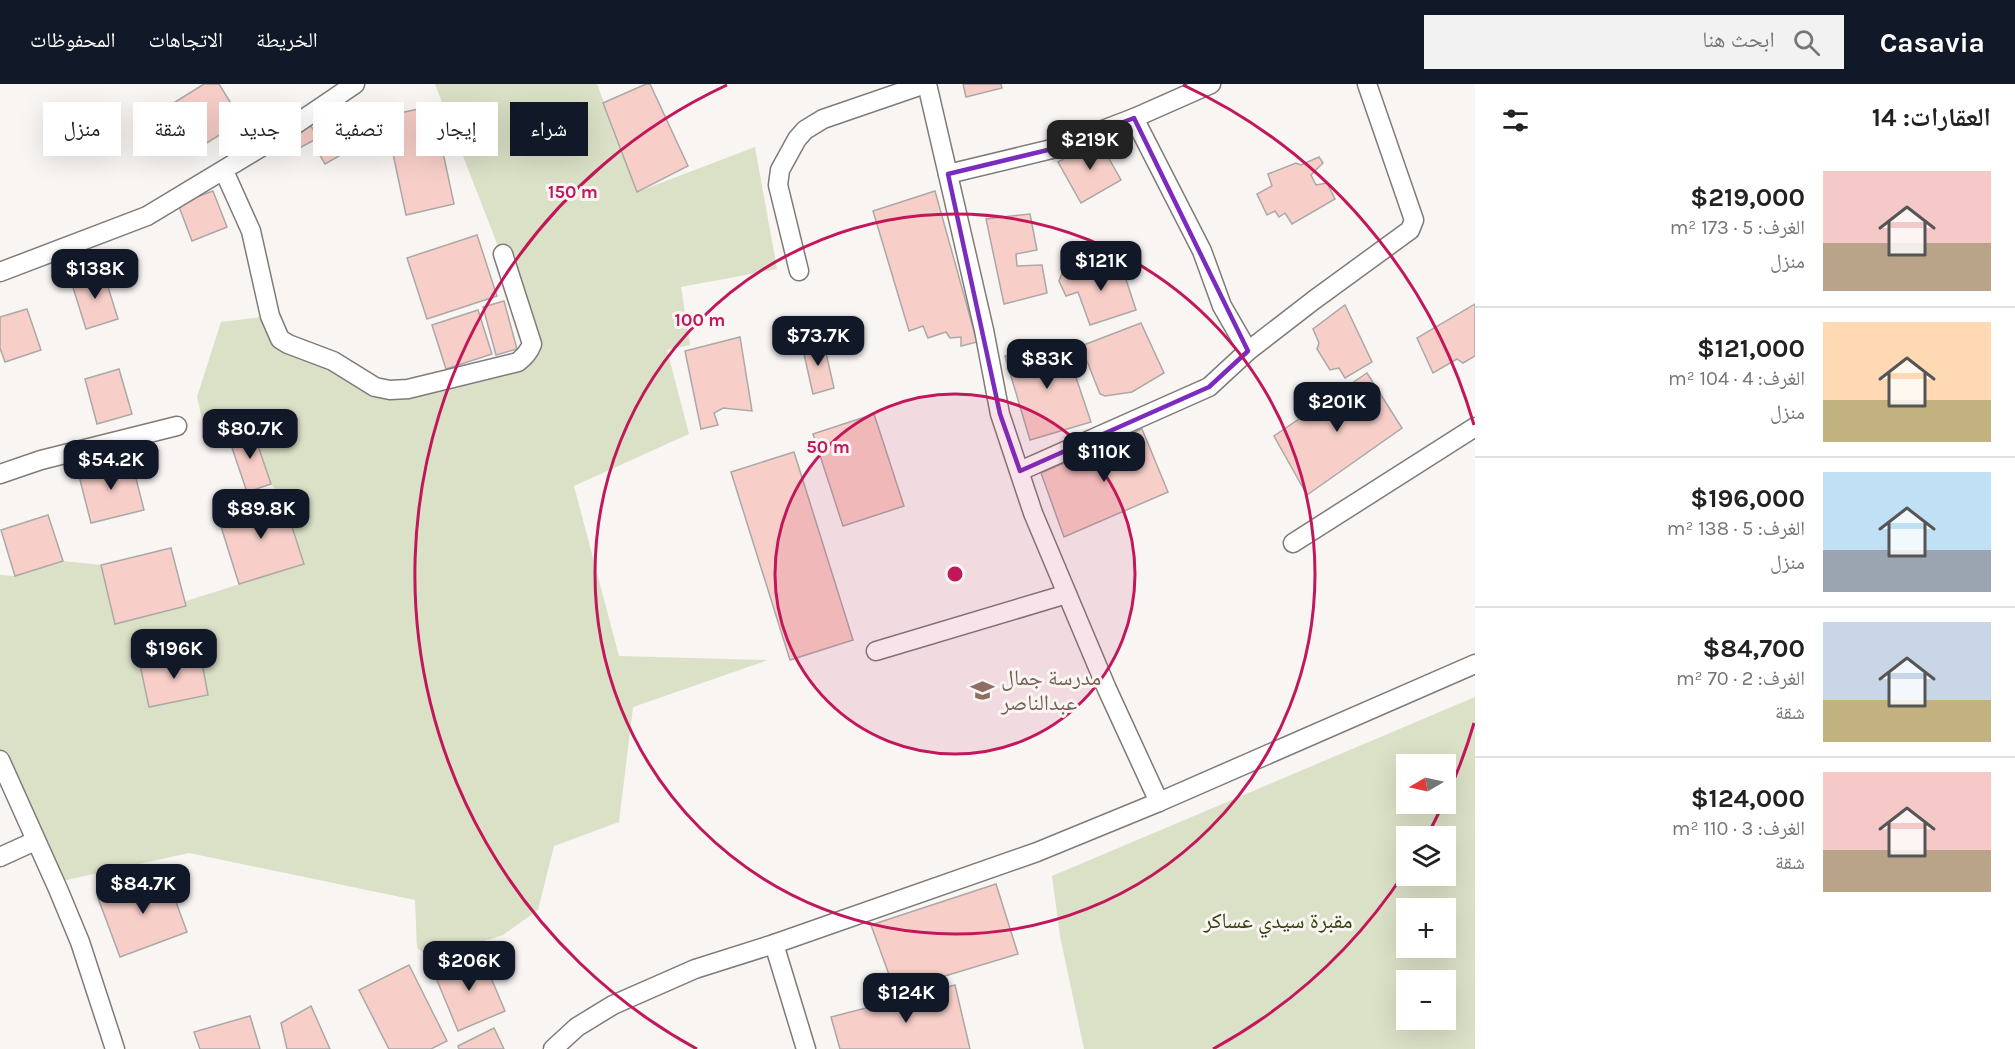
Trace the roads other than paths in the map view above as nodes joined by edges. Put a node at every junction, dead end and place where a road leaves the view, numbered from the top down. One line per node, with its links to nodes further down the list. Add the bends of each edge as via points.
1 (355, 84): 6 (street)
2 (926, 84): 7 (street); 9 (street, via 823,119 797,139 780,170 778,185)
3 (1211, 84): 5 (street)
4 (1367, 84): 11 (street, via 1414,220 1412,227)
5 (1134, 118): 7 (street, via 1056,148); 11 (street, via 1202,251 1222,306)
6 (224, 171): 8 (street, via 251,231 270,316 280,339 333,361 375,387 408,389 518,362 530,350 532,344); 10 (street, via 147,216)
7 (948, 174): 14 (street, via 1000,414)
8 (503, 254)
9 (799, 271)
10 (0, 272)
11 (1248, 351): 14 (street, via 1209,387)
12 (177, 426): 15 (street)
13 (1475, 427): 16 (street)
14 (1020, 471): 17 (street)
15 (0, 474)
16 (1293, 543)
17 (1066, 594): 18 (street); 21 (street)
18 (876, 651)
19 (1475, 664): 21 (street)
20 (0, 760): 22 (street)
21 (1158, 802): 24 (street, via 1037,852)
22 (35, 841): 23 (street); 25 (street, via 80,942)
23 (0, 857)
24 (774, 944): 26 (street, via 695,969 613,1005 577,1027); 27 (street)
25 (115, 1049)
26 (554, 1049)
27 (806, 1049)

